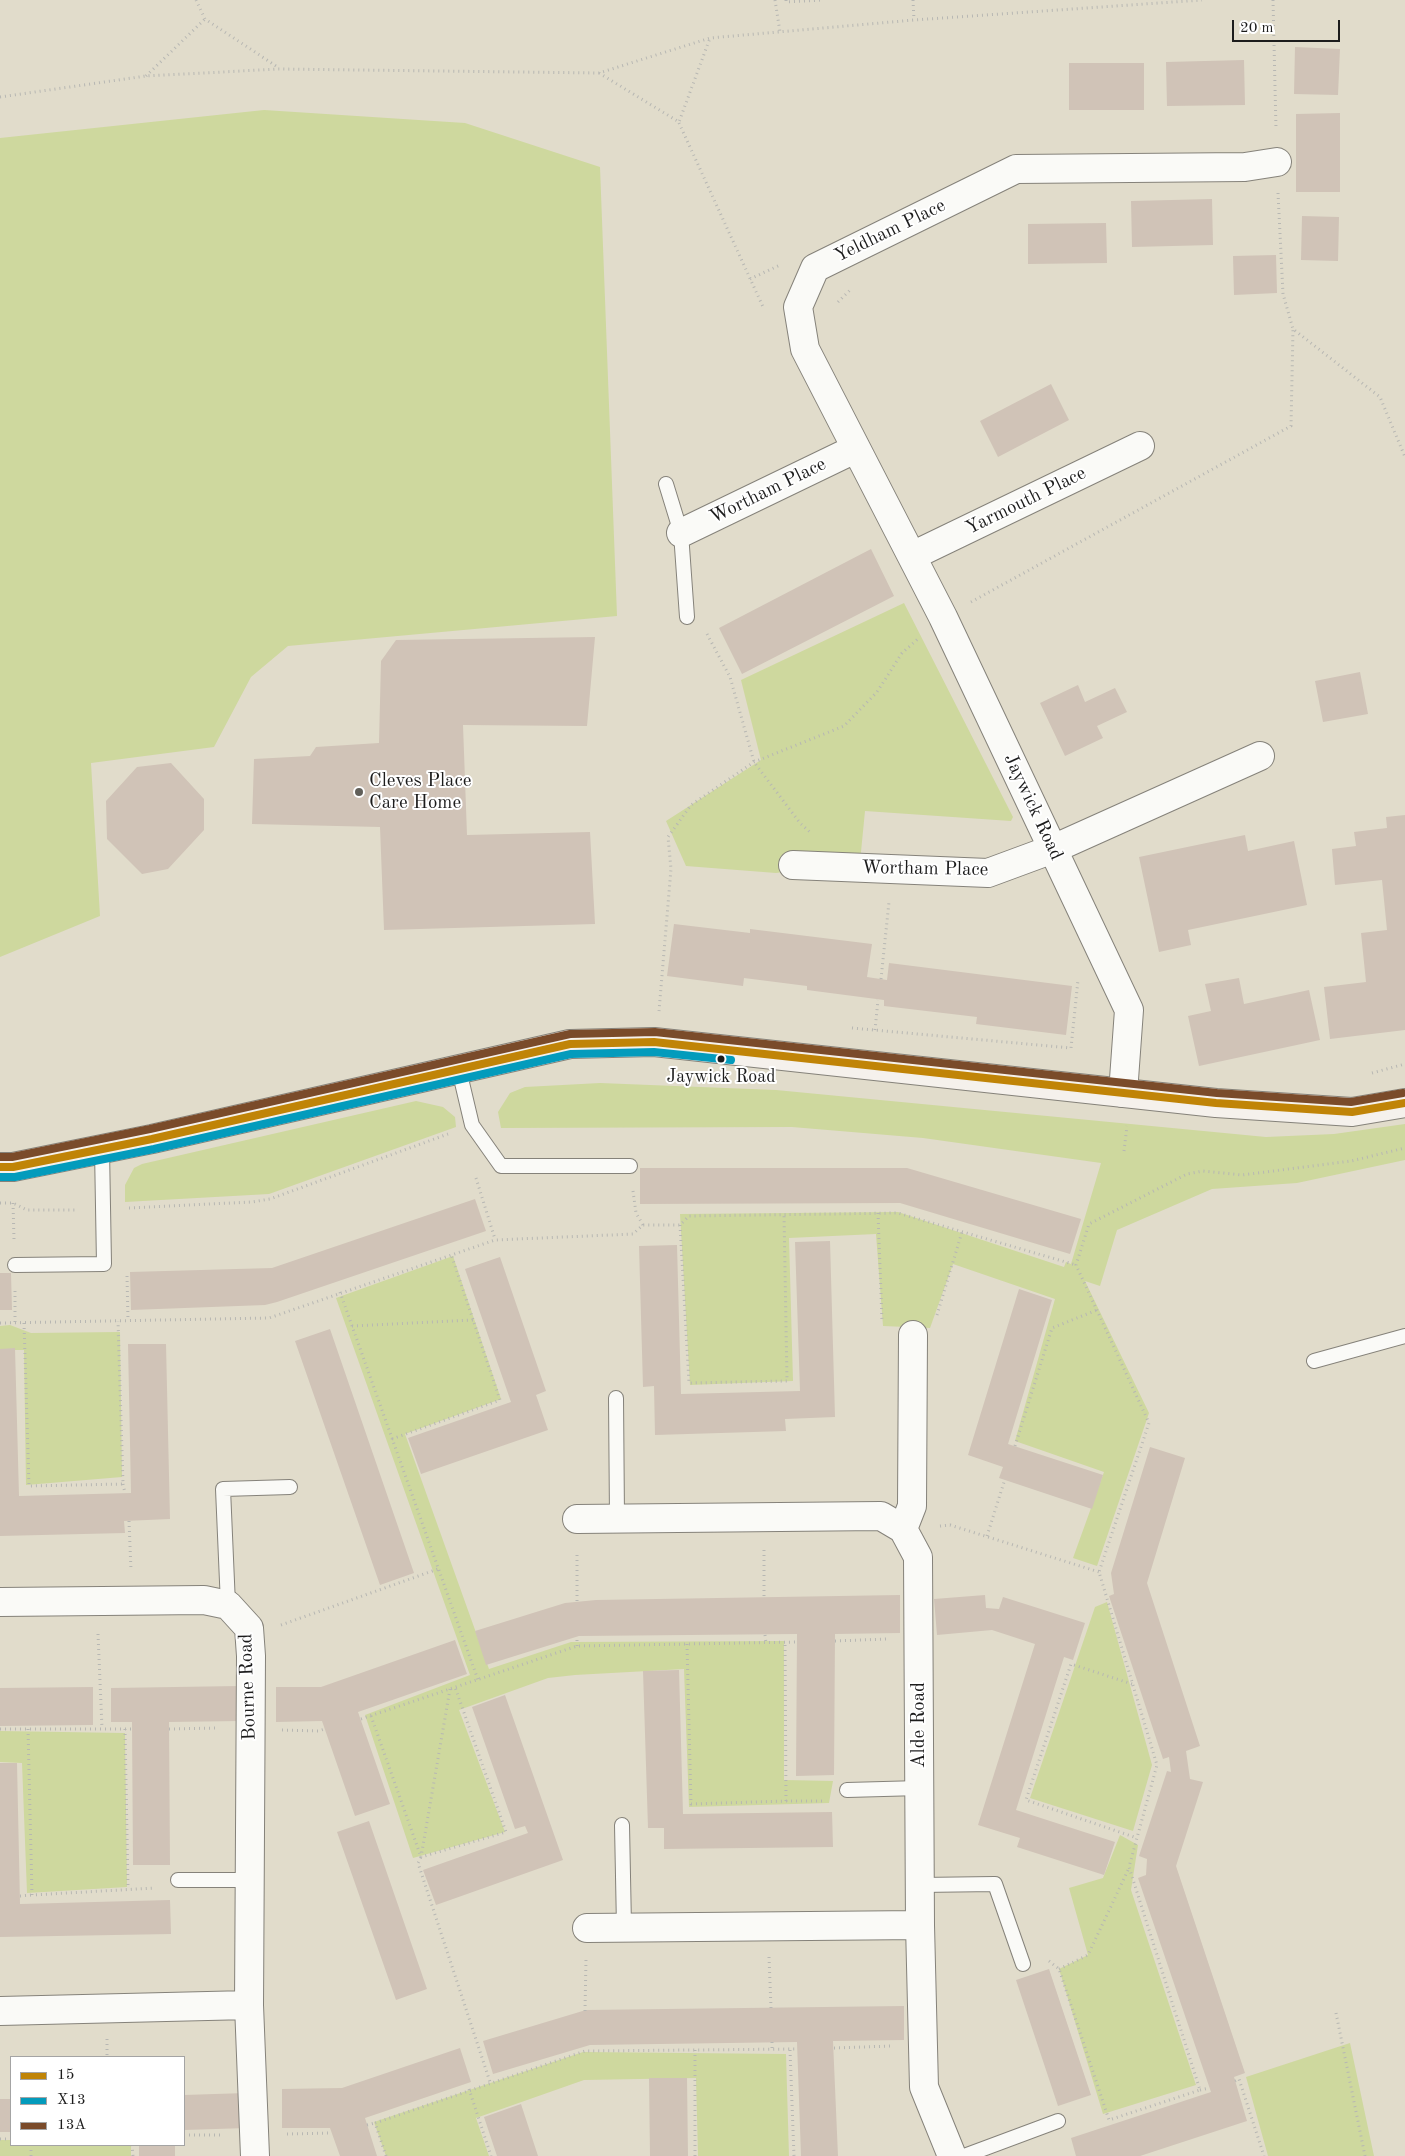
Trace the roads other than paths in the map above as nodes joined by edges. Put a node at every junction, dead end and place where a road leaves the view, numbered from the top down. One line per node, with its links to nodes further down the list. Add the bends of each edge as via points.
1 (1277, 162): 3 (street, Yeldham Place, via 1246,167 1016,169 815,268 798,307 805,349)
2 (1140, 446): 6 (street, Yarmouth Place)
3 (855, 449): 5 (street, Wortham Place); 6 (street, Yeldham Place)
4 (666, 484): 5 (lane)
5 (681, 533): 7 (lane)
6 (912, 556): 9 (street, Jaywick Road)
7 (687, 617)
8 (1260, 756): 9 (street, Wortham Place)
9 (1053, 849): 10 (street, Wortham Place, via 988,873); 13 (street, Jaywick Road, via 1129,1010)
10 (793, 865)
11 (459, 1070): 13 (street, via 570,1044 654,1042 998,1078); 14 (street); 15 (lane, via 472,1125 501,1166)
12 (1405, 1103): 13 (street, via 1352,1112 1216,1103)
13 (1125, 1106)
14 (102, 1149): 16 (street); 17 (lane, via 104,1264)
15 (630, 1166)
16 (0, 1167)
17 (15, 1265)
18 (913, 1335): 25 (street, via 912,1506)
19 (1405, 1336): 20 (lane)
20 (1314, 1361)
21 (616, 1398): 23 (lane)
22 (290, 1486): 27 (lane, via 223,1489)
23 (617, 1518): 24 (street); 25 (street, via 881,1516)
24 (577, 1519)
25 (903, 1529): 28 (street, Alde Road, via 918,1557)
26 (0, 1602): 27 (street, via 204,1600)
27 (228, 1605): 32 (street, Bourne Road, via 249,1628)
28 (920, 1788): 29 (lane); 33 (street, Alde Road)
29 (847, 1790)
30 (622, 1825): 35 (lane)
31 (178, 1880): 32 (lane)
32 (250, 1880): 38 (street, Bourne Road)
33 (920, 1885): 34 (street, Alde Road); 37 (lane, via 994,1884)
34 (920, 1925): 35 (street); 42 (street, Alde Road, via 924,2086)
35 (624, 1927): 36 (street)
36 (587, 1928)
37 (1023, 1964)
38 (249, 2005): 39 (street); 41 (street, Bourne Road)
39 (0, 2011)
40 (1058, 2121): 43 (lane)
41 (255, 2145)
42 (952, 2156)
43 (964, 2156)

